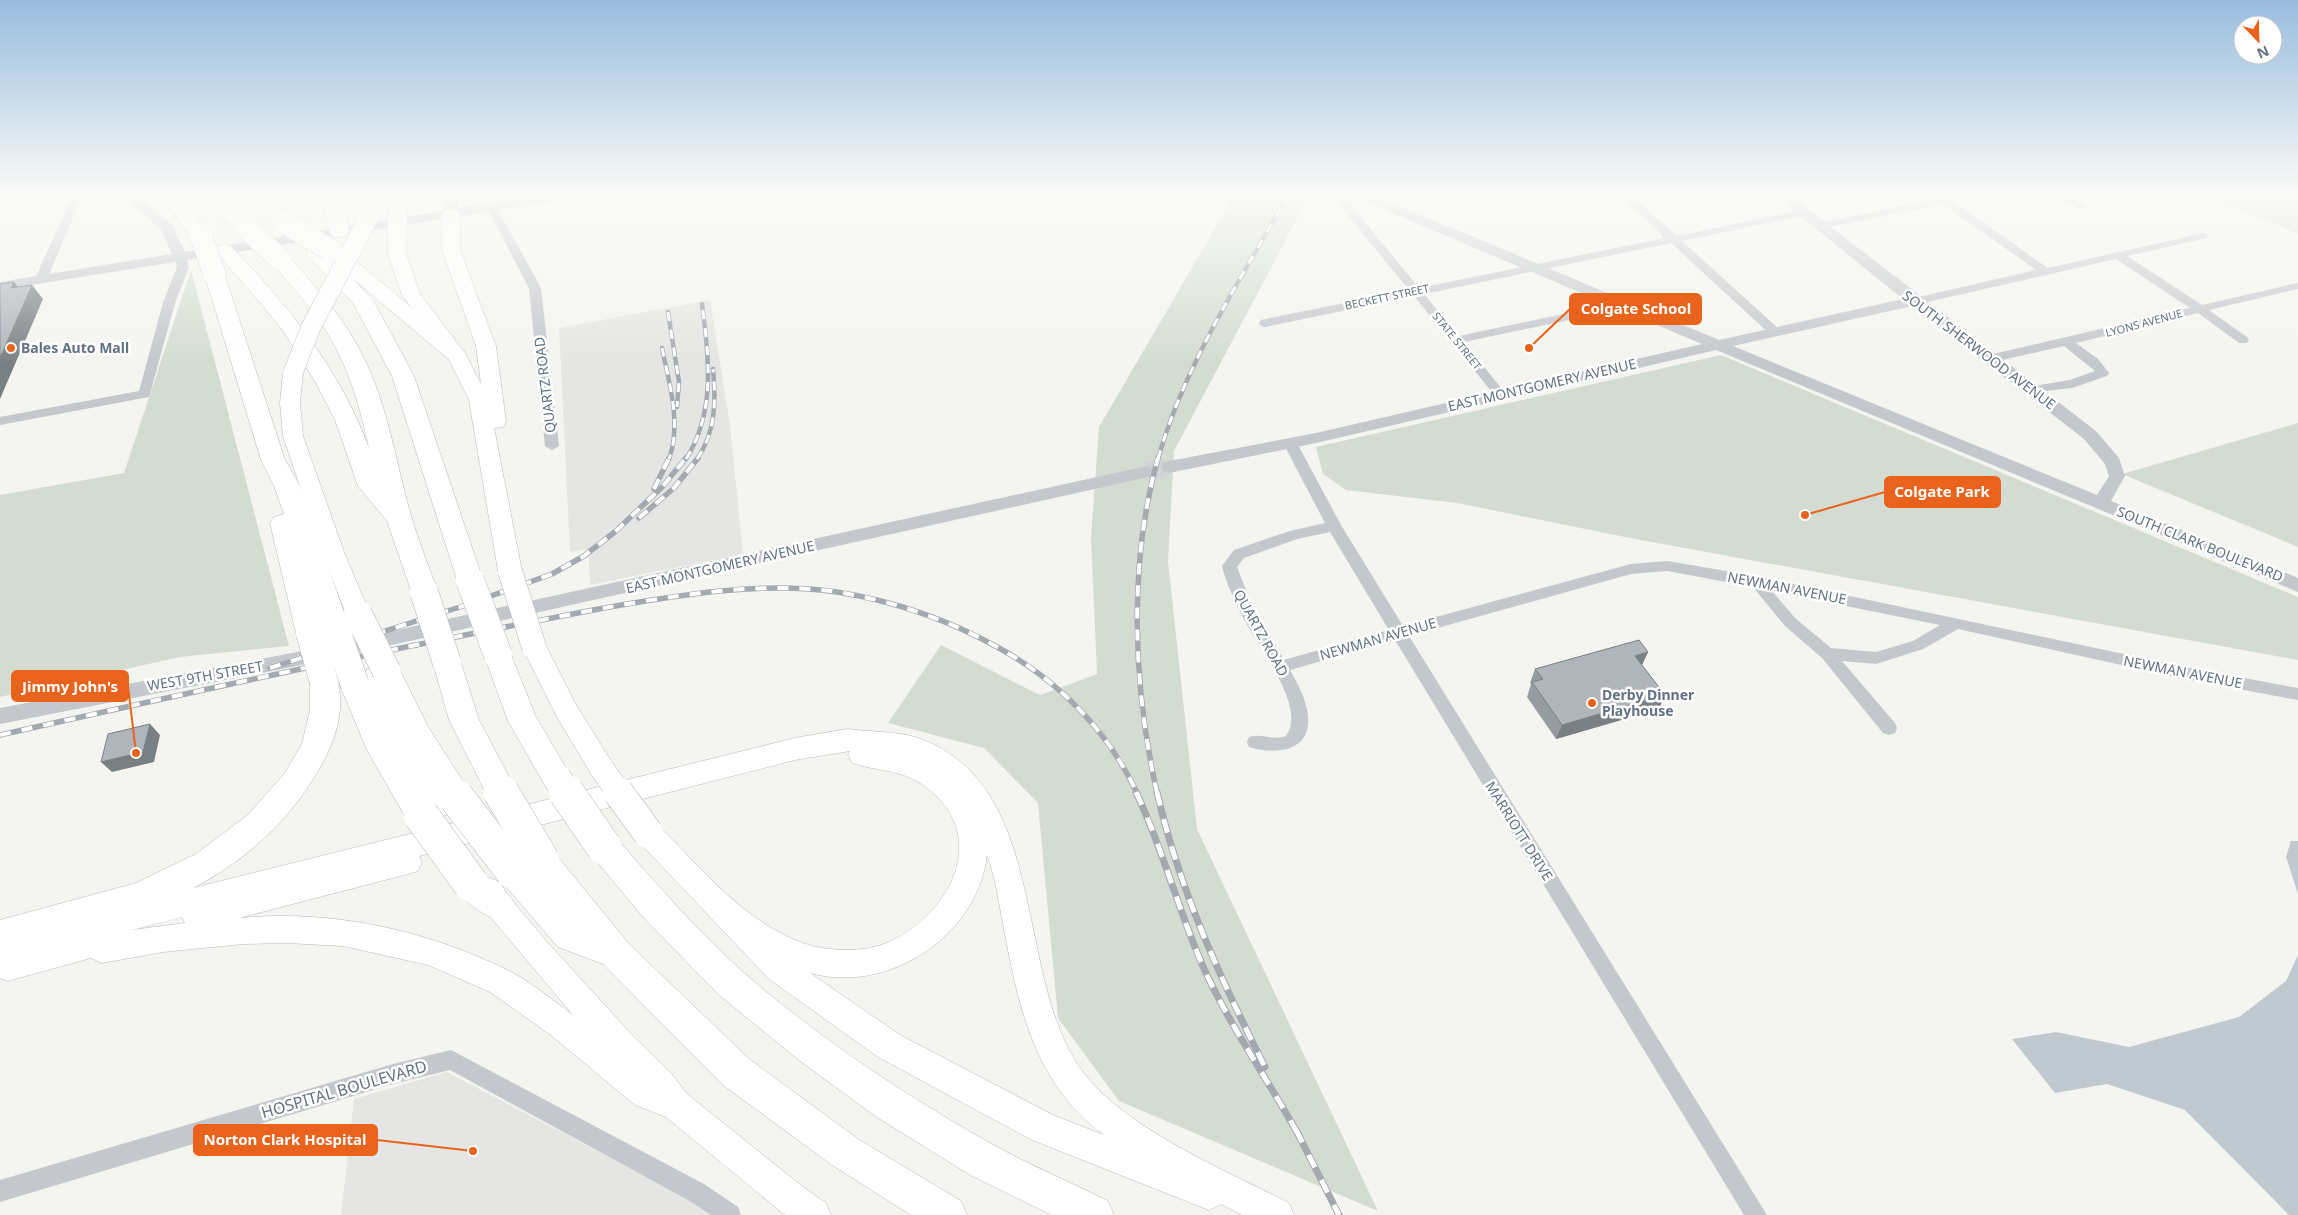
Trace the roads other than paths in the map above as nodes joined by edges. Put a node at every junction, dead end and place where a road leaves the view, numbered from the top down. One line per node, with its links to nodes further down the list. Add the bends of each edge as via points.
1 (224, 250): 49 (highway, via 294,329 347,420 371,486)
2 (53, 251): 24 (street)
3 (177, 251): 21 (street)
4 (206, 251): 54 (highway, bridge, via 273,460 275,491)
5 (220, 251): 21 (street)
6 (270, 251): 49 (highway, bridge, via 313,296 338,331 356,366 378,434)
7 (331, 251): 75 (highway, bridge, via 380,330 403,376 470,580 523,721 604,847 731,983 812,1048 888,1103 986,1162)
8 (334, 251): 38 (highway)
9 (351, 251): 54 (main road, bridge, via 314,321 293,373 290,403 293,436 306,478)
10 (397, 251): 38 (main road, bridge, via 411,294)
11 (451, 251): 50 (main road, via 486,346 504,487)
12 (515, 251): 45 (street, QUARTZ ROAD, via 535,288 538,302)
13 (1383, 251): 27 (street, STATE STREET)
14 (1493, 251): 22 (street)
15 (1618, 251): 22 (street, BECKETT STREET)
16 (1686, 251): 32 (street)
17 (1850, 251): 28 (street, SOUTH SHERWOOD AVENUE)
18 (2015, 251): 23 (street)
19 (2136, 251): 20 (street)
20 (2117, 255): 23 (street); 30 (street)
21 (180, 257): 24 (street); 43 (street, via 183,267 169,303 145,394)
22 (1533, 267): 27 (street, BECKETT STREET); 29 (street)
23 (2045, 272): 28 (street)
24 (40, 279): 25 (street)
25 (0, 286)
26 (2298, 286): 30 (street, LYONS AVENUE)
27 (1416, 291): 31 (street, BECKETT STREET); 34 (street, STATE STREET)
28 (1914, 301): 32 (street, EAST MONTGOMERY AVENUE); 39 (street, SOUTH SHERWOOD AVENUE)
29 (1620, 303): 34 (street); 37 (street)
30 (2199, 308): 35 (street); 36 (street, LYONS AVENUE)
31 (1265, 323)
32 (1775, 332): 33 (street, EAST MONTGOMERY AVENUE)
33 (1750, 338): 37 (street, EAST MONTGOMERY AVENUE); 40 (street, via 1746,347)
34 (1455, 340): 42 (street, STATE STREET)
35 (2243, 340)
36 (2067, 342): 39 (street, LYONS AVENUE); 41 (street, via 2103,373 2072,384)
37 (1716, 345): 40 (street); 42 (street, EAST MONTGOMERY AVENUE)
38 (455, 354): 50 (main road, via 479,400)
39 (1989, 358): 41 (street, SOUTH SHERWOOD AVENUE)
40 (1765, 364): 48 (street)
41 (2032, 390): 48 (street, SOUTH SHERWOOD AVENUE, via 2090,435 2113,462 2116,476)
42 (1500, 394): 44 (street, EAST MONTGOMERY AVENUE)
43 (0, 421)
44 (1290, 443): 46 (street, EAST MONTGOMERY AVENUE); 51 (street, MARRIOTT DRIVE)
45 (552, 446)
46 (1169, 467)
47 (1147, 472): 58 (street, EAST MONTGOMERY AVENUE)
48 (2101, 504): 53 (street, SOUTH CLARK BOULEVARD)
49 (399, 521): 66 (highway, bridge, via 464,720 501,792)
50 (500, 521): 67 (main road, bridge, via 510,571 534,647 566,710 602,769 648,833)
51 (1334, 526): 56 (street, MARRIOTT DRIVE); 59 (street, QUARTZ ROAD, via 1240,554 1229,566 1233,583)
52 (1756, 581): 55 (street, NEWMAN AVENUE); 56 (street, NEWMAN AVENUE, via 1690,569 1649,566); 57 (street, via 1790,622)
53 (2298, 585)
54 (334, 623): 60 (highway, bridge); 60 (highway, bridge)
55 (1956, 624): 57 (street, via 1918,645 1876,658); 61 (street, NEWMAN AVENUE)
56 (1399, 633): 59 (street, NEWMAN AVENUE); 77 (street, MARRIOTT DRIVE)
57 (1827, 654): 63 (street)
58 (292, 660): 62 (street, WEST 9TH STREET)
59 (1280, 667): 64 (street, QUARTZ ROAD, via 1295,695 1301,717 1297,737 1284,745)
60 (360, 679): 65 (highway, via 381,748); 65 (highway, via 416,732); 68 (highway, via 324,710 317,746 296,782 260,824 207,864 142,896)
61 (2298, 694)
62 (0, 716)
63 (1889, 728)
64 (1255, 742)
65 (438, 807): 66 (highway, bridge); 66 (highway, bridge)
66 (501, 880): 70 (main road, via 538,953); 74 (highway, via 570,936 616,954 736,1072 845,1152)
67 (721, 908): 69 (main road, via 754,932 813,960 839,964 886,956 929,933 954,908 966,887 973,864 971,826 953,793 933,777 913,766 883,757 844,754); 76 (main road, via 780,969 897,1051 1044,1128 1180,1182)
68 (0, 936)
69 (3, 962): 70 (main road, via 225,932 286,930 343,933 430,952 501,982 562,1025 646,1094); 76 (main road, via 795,749 846,740 900,743 925,751 945,763 973,790 985,810 1005,862 1031,991 1050,1044 1065,1074 1118,1126 1163,1155)
70 (676, 1105): 73 (main road)
71 (0, 1191): 72 (street, HOSPITAL BOULEVARD, via 393,1074 451,1060 696,1192)
72 (730, 1215)
73 (814, 1215)
74 (947, 1215)
75 (1094, 1215)
76 (1276, 1215)
77 (1756, 1215)

